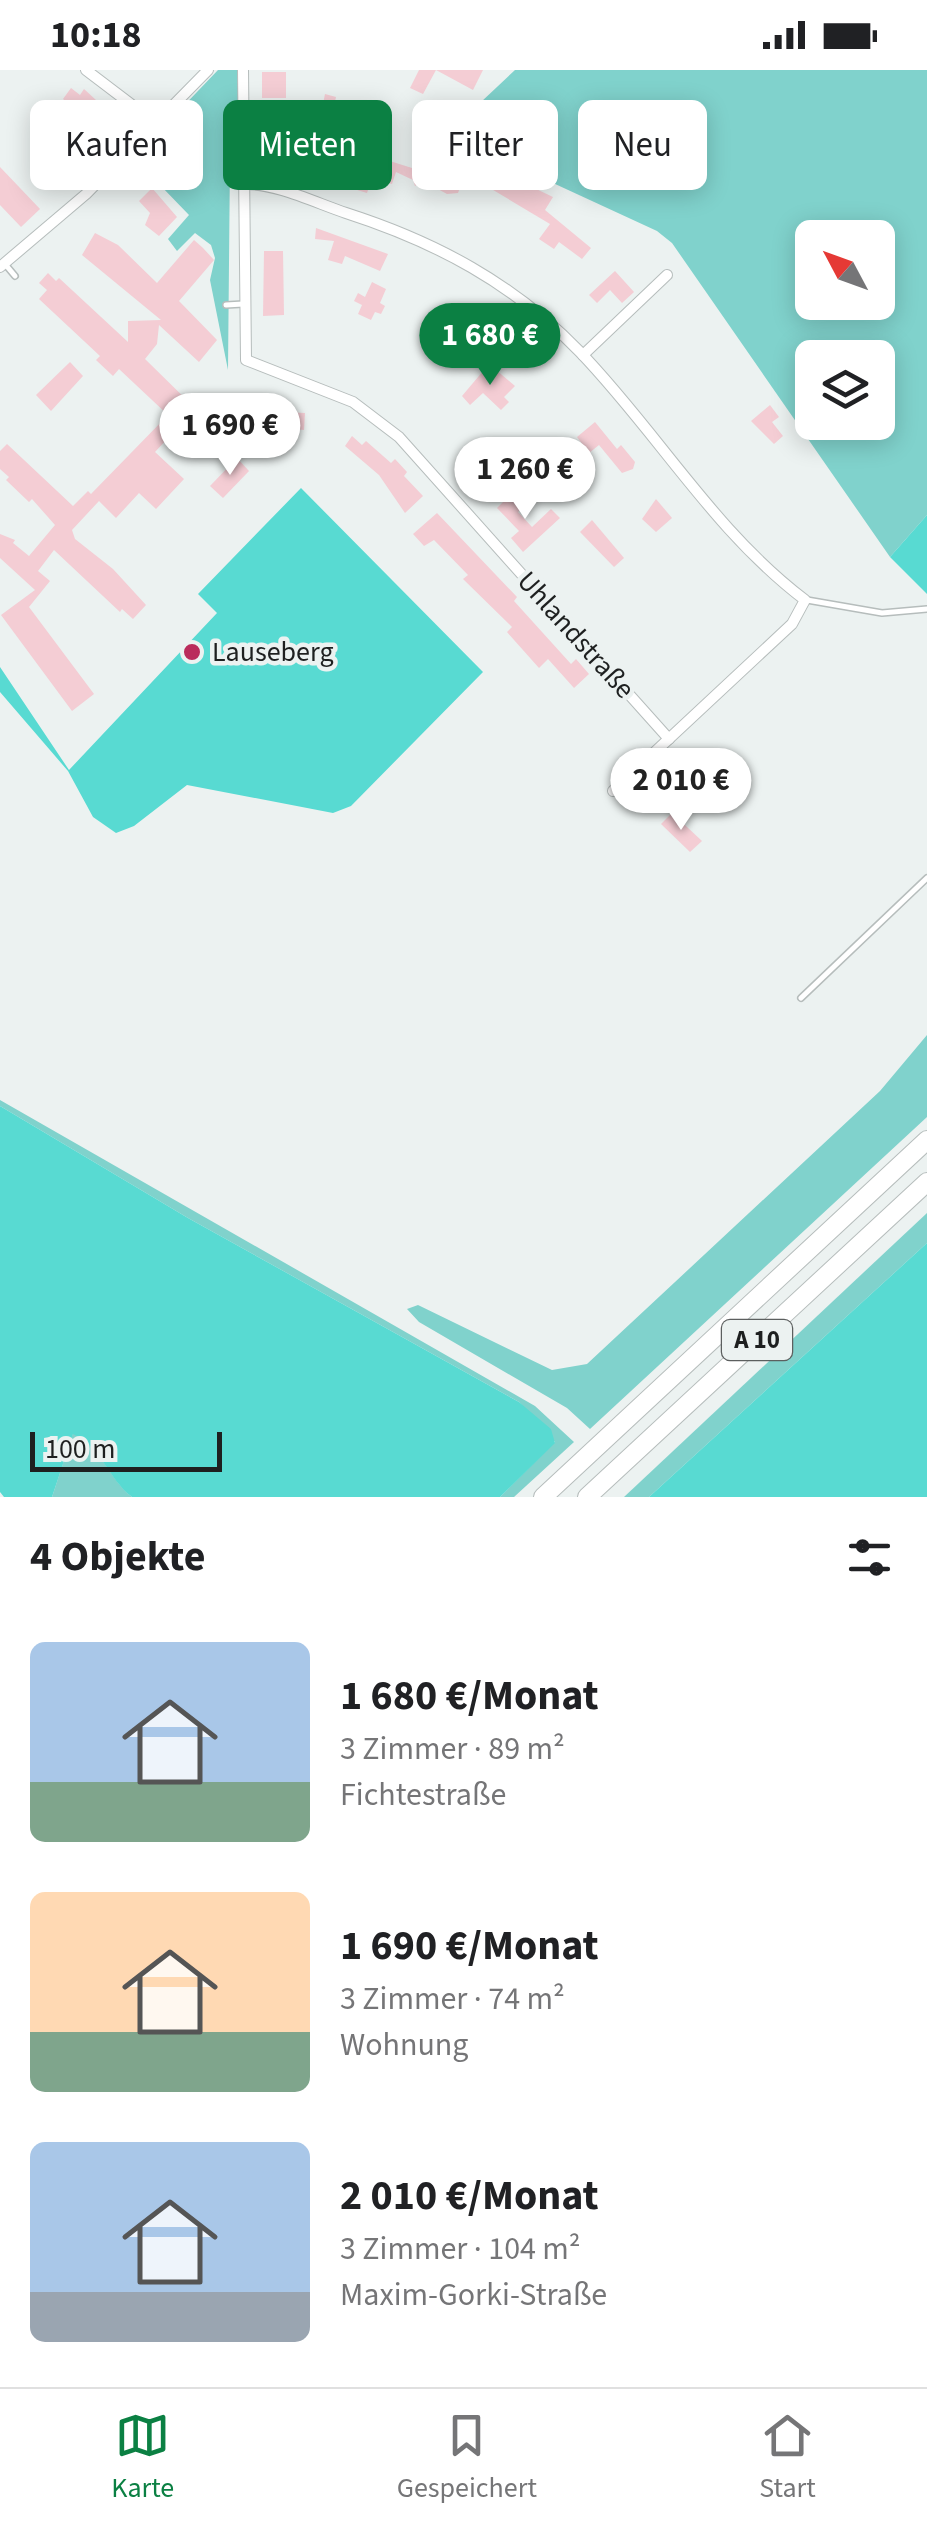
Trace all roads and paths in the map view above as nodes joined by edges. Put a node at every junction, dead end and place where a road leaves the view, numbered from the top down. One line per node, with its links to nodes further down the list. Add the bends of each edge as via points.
1 (86, 70): 4 (street)
2 (208, 70): 5 (street)
3 (242, 70): 6 (street)
4 (125, 100)
5 (180, 100)
6 (243, 100)
7 (88, 190): 10 (street)
8 (244, 190): 14 (street)
9 (265, 190): 15 (street, via 395,228 446,251 522,299)
10 (3, 266): 12 (lane)
11 (667, 275): 15 (street)
12 (15, 276)
13 (226, 304): 14 (lane)
14 (244, 304): 18 (street, Uhlandstraße, via 246,360 353,402 398,437)
15 (583, 355): 16 (street, via 736,541)
16 (805, 600): 17 (lane, via 882,613); 18 (street, via 792,624)
17 (927, 609)
18 (668, 740): 19 (street)
19 (613, 791)
20 (927, 878): 21 (lane)
21 (801, 998)
22 (927, 1140): 24 (highway, A 10)
23 (927, 1182): 25 (highway, A 10)
24 (543, 1497)
25 (587, 1497)

